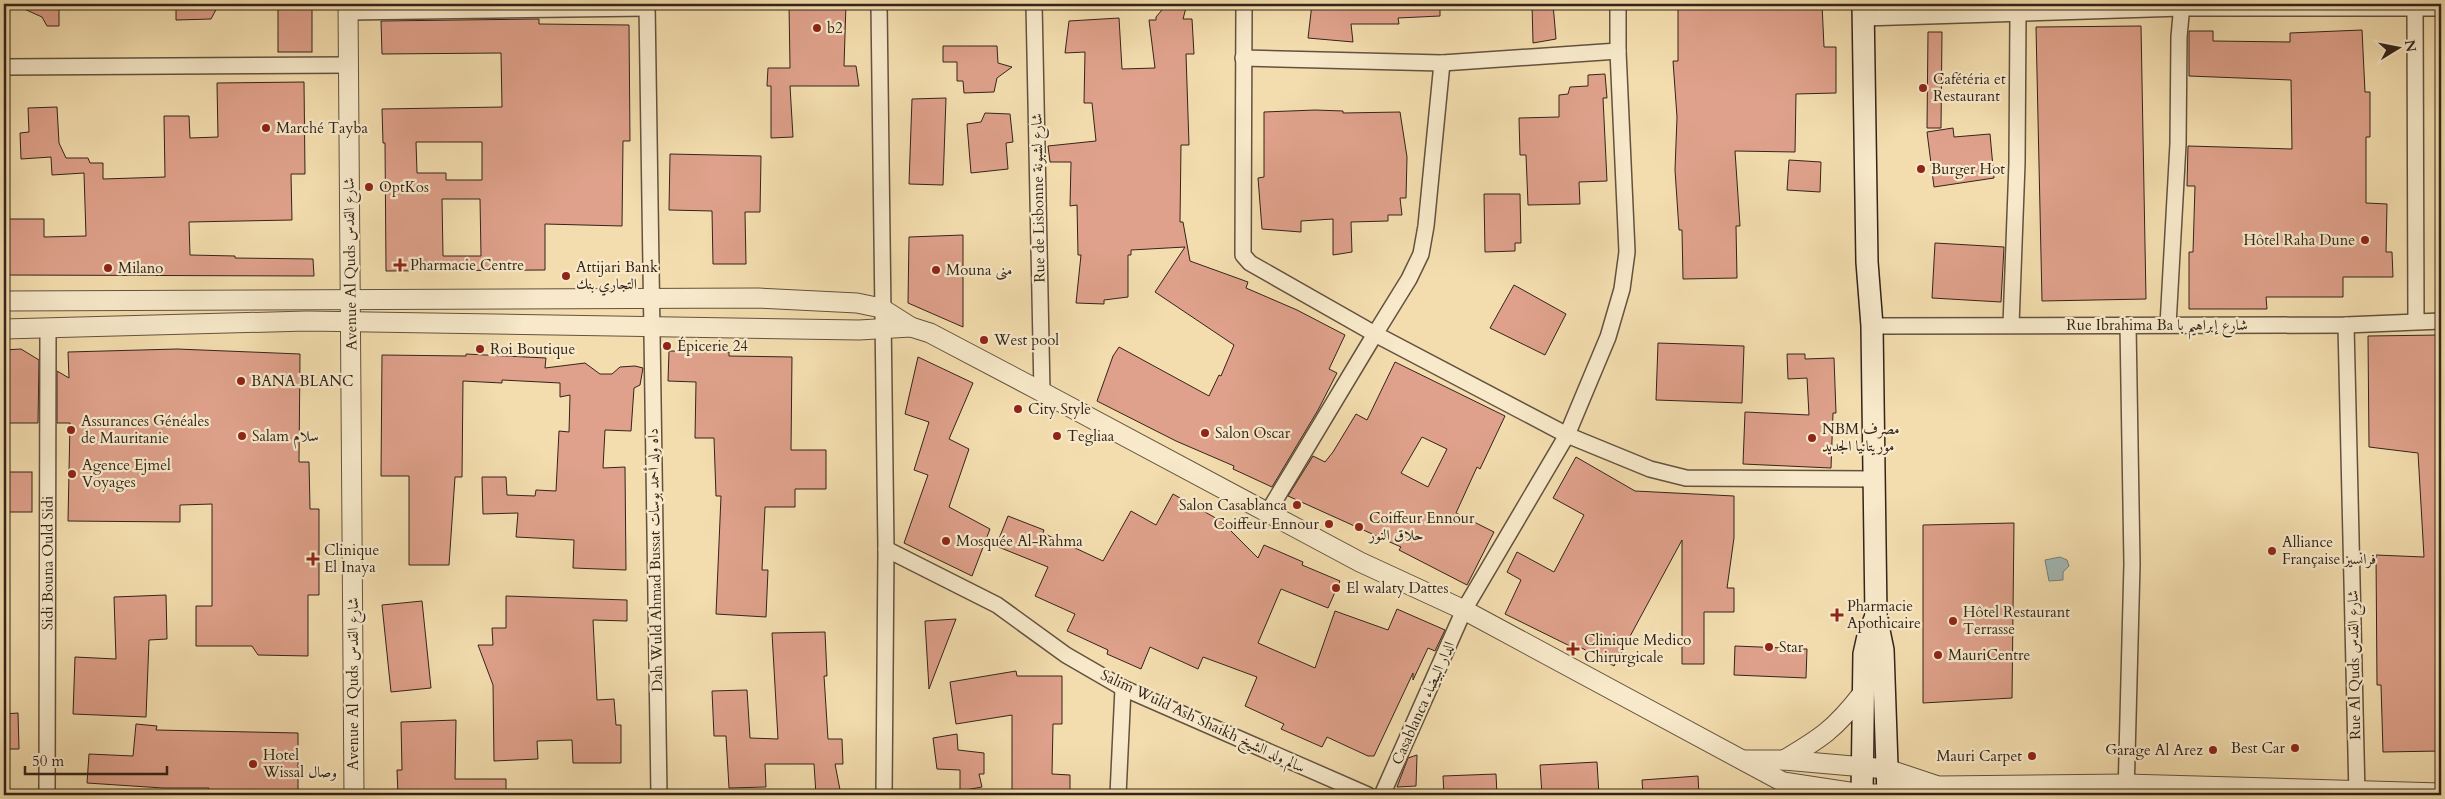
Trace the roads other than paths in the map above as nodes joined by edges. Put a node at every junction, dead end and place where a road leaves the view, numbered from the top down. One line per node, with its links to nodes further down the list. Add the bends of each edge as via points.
1 (879, 4): 20 (street)
2 (1034, 4): 35 (street, Rue de Lisbonne شارع لشبونة)
3 (1244, 4): 13 (street)
4 (1618, 4): 12 (street, Casablanca الدار البيضاء)
5 (647, 6): 7 (street); 17 (street, Dah Wuld Ahmad Bussat داه ولد أحمد بوسات)
6 (2182, 6): 8 (street); 11 (street); 28 (street)
7 (348, 8): 15 (street, Avenue Al Quds شارع القدس)
8 (2414, 8): 9 (street); 21 (street)
9 (2441, 8)
10 (1863, 11): 11 (street); 30 (main road, via 1867,262)
11 (2018, 14): 26 (street)
12 (1618, 51): 14 (street); 36 (street, Casablanca الدار البيضاء, via 1627,252 1622,289 1608,337)
13 (1243, 58): 14 (street); 34 (street, via 1243,255 1250,263)
14 (1442, 63): 34 (street, via 1421,254)
15 (348, 65): 16 (street); 18 (street, Avenue Al Quds شارع القدس)
16 (4, 67)
17 (652, 298): 18 (street); 20 (street, via 814,299); 25 (street, Dah Wuld Ahmad Bussat داه ولد أحمد بوسات)
18 (351, 299): 19 (street); 23 (street, Avenue Al Quds شارع القدس)
19 (4, 301)
20 (881, 308): 29 (street); 33 (street)
21 (2416, 321): 22 (street, Rue Ibrahima Ba شارع إبراهيم با); 24 (street, Rue Ibrahima Ba شارع إبراهيم با)
22 (2441, 321)
23 (351, 322): 25 (street); 31 (street); 54 (street, Avenue Al Quds شارع القدس)
24 (2346, 324): 28 (street, Rue Ibrahima Ba شارع إبراهيم با); 51 (street, Rue Al Quds شارع القدس)
25 (652, 325): 33 (street); 55 (street, Dah Wuld Ahmad Bussat داه ولد أحمد بوسات)
26 (2011, 325): 27 (street, Rue Ibrahima Ba شارع إبراهيم با); 30 (street, Rue Ibrahima Ba شارع إبراهيم با)
27 (2128, 325): 28 (street, Rue Ibrahima Ba شارع إبراهيم با); 50 (street, via 2132,564)
28 (2168, 325)
29 (911, 326): 33 (street); 35 (street)
30 (1872, 326): 37 (main road)
31 (48, 328): 32 (street); 53 (street, Sidi Bouna Ould Sidi)
32 (4, 329)
33 (882, 329): 39 (street)
34 (1375, 334): 36 (street); 38 (street)
35 (1042, 392): 38 (street)
36 (1567, 435): 37 (street, via 1650,469 1686,478); 40 (street, Casablanca الدار البيضاء)
37 (1874, 479): 41 (main road)
38 (1268, 512): 40 (street, via 1360,562)
39 (886, 549): 42 (street, Salim Wuld Ash Shaikh سالم ولد الشيخ, via 997,605 1066,655); 56 (street)
40 (1464, 610): 44 (street); 59 (street, Casablanca الدار البيضاء)
41 (1876, 616): 43 (main road, via 1864,654); 47 (main road, via 1883,650)
42 (1123, 688): 57 (street); 58 (street, Salim Wuld Ash Shaikh سالم ولد الشيخ)
43 (1862, 694): 45 (street, via 1842,720 1823,737); 46 (main road)
44 (1744, 760): 45 (street); 48 (street)
45 (1784, 760): 46 (street)
46 (1862, 768): 47 (street); 61 (main road)
47 (1887, 769): 49 (street); 62 (main road)
48 (1783, 782): 60 (street); 61 (street)
49 (1939, 786): 50 (street); 62 (street)
50 (2126, 790): 51 (street)
51 (2357, 792): 52 (street)
52 (2441, 793)
53 (47, 795)
54 (354, 795)
55 (659, 795)
56 (884, 795)
57 (1118, 795)
58 (1368, 795)
59 (1382, 795)
60 (1806, 795)
61 (1862, 795): 62 (street)
62 (1888, 795)

